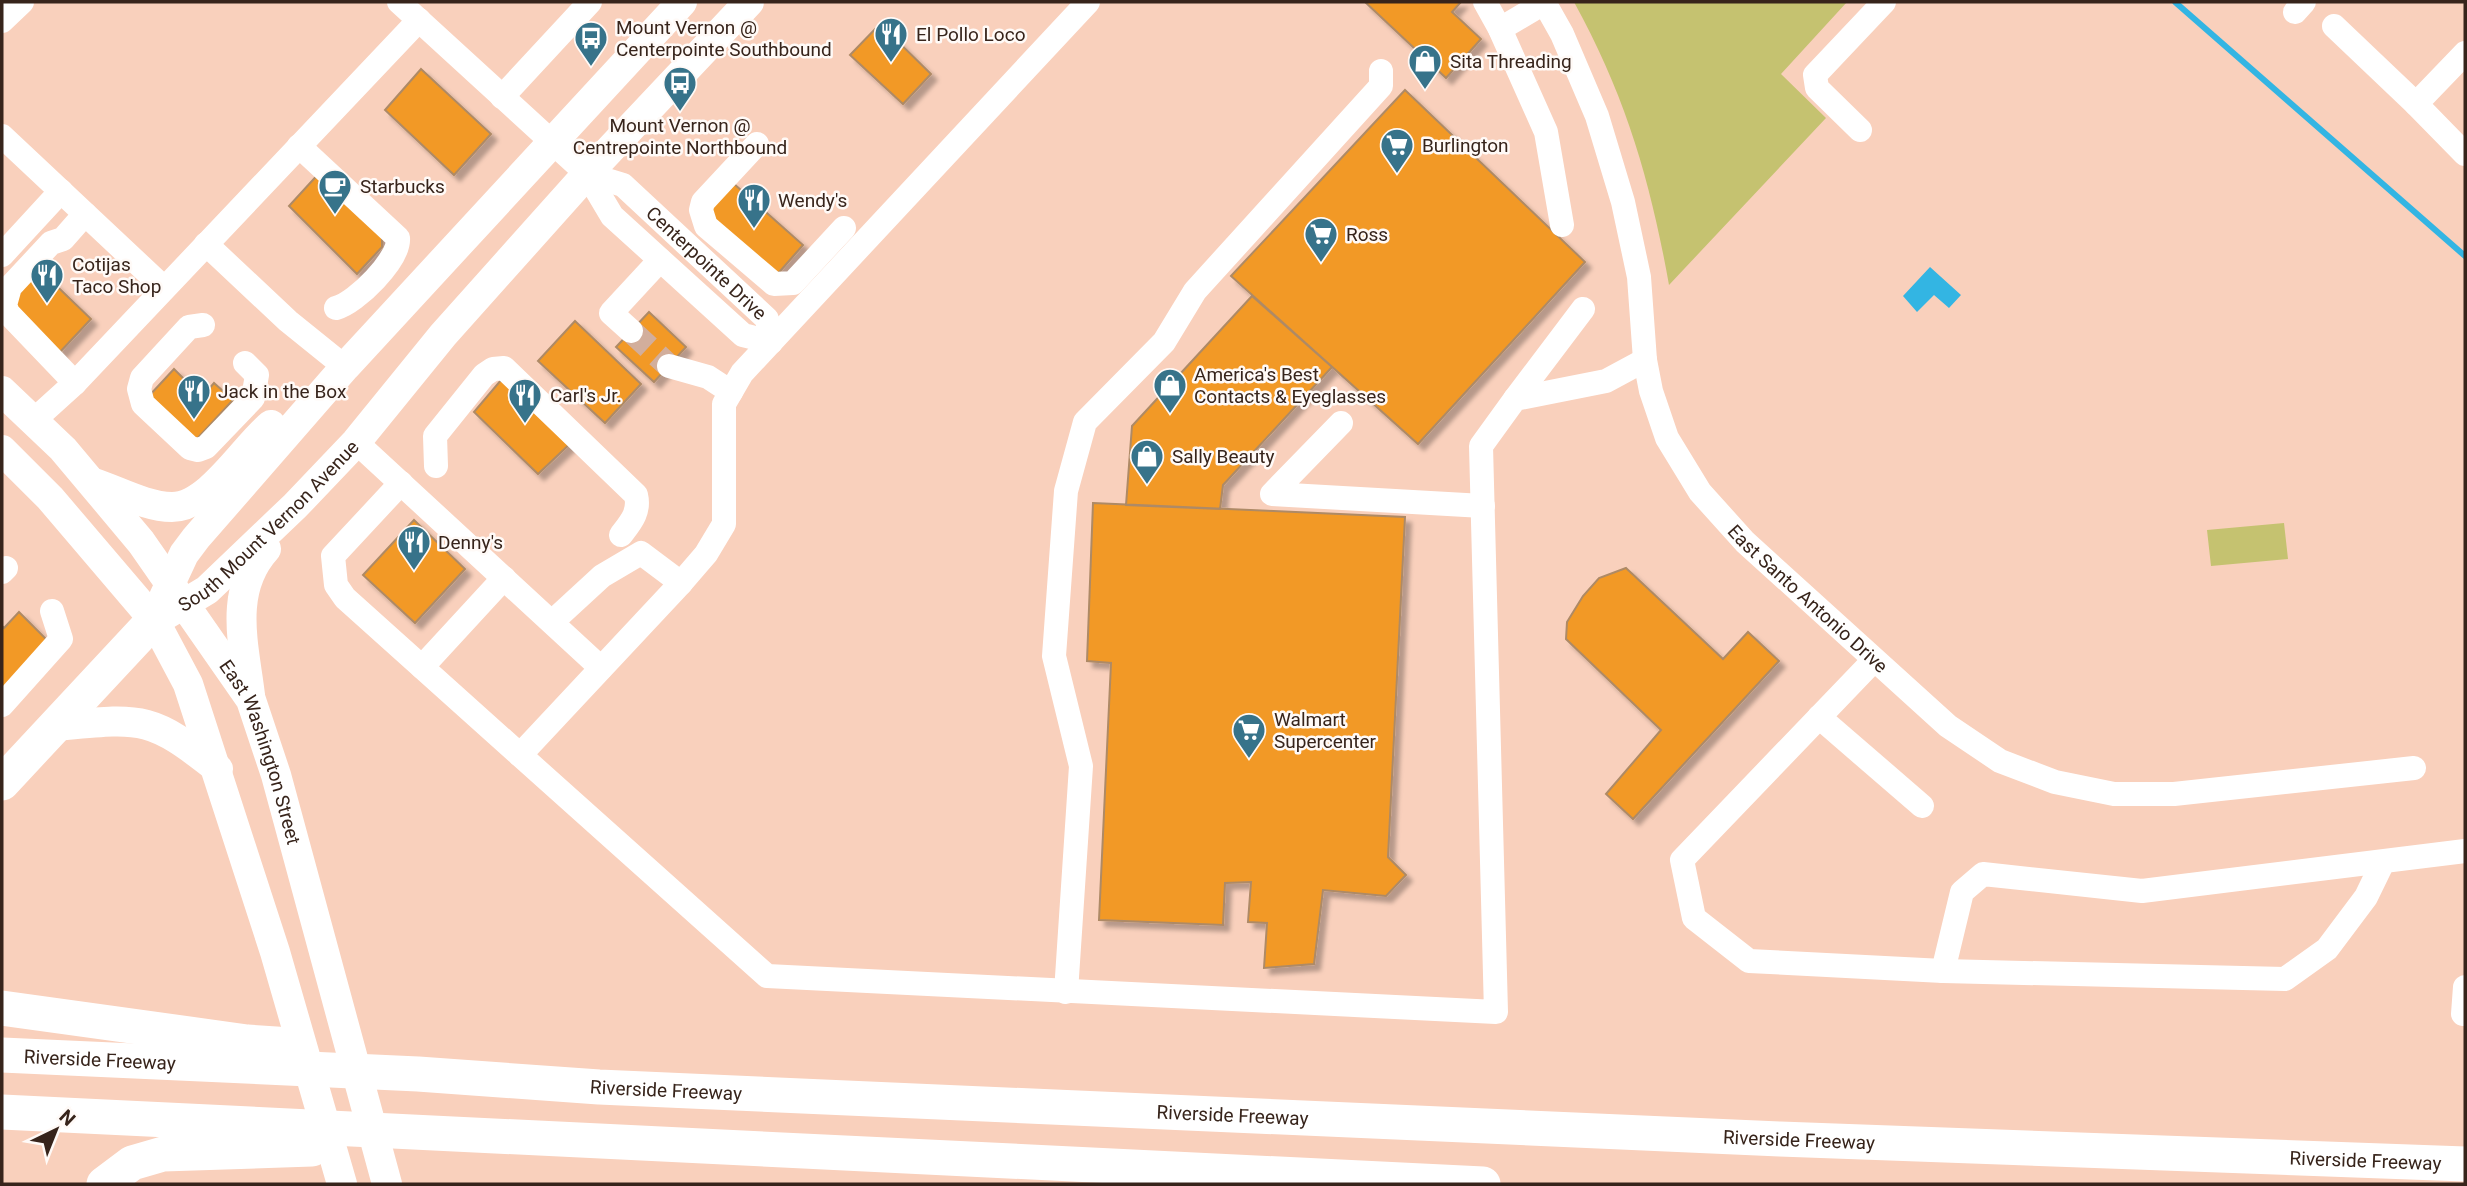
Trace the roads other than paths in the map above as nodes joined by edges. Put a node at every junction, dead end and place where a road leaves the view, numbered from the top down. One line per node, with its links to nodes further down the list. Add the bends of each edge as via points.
1 (22, 2): 11 (street)
2 (400, 2): 10 (street, Centerpointe Drive)
3 (590, 2): 16 (street)
4 (682, 2): 20 (main road, South Mount Vernon Avenue)
5 (749, 2): 24 (main road, South Mount Vernon Avenue)
6 (1087, 2): 37 (street)
7 (1485, 2): 13 (street)
8 (1544, 2): 13 (street); 38 (street, East Santo Antonio Drive, via 1597,116 1623,202 1639,277)
9 (1884, 2): 18 (street, via 1815,75 1817,88)
10 (419, 20): 16 (street, Centerpointe Drive); 22 (street)
11 (2, 21)
12 (2334, 26): 17 (street)
13 (1500, 29): 27 (street, via 1546,132)
14 (2465, 53): 17 (street)
15 (1381, 71): 80 (street, via 1381,86 1195,291 1164,342 1085,422 1066,491 1054,656 1081,766)
16 (502, 96): 20 (street, Centerpointe Drive)
17 (2416, 104): 23 (street)
18 (1860, 130)
19 (2, 136): 25 (street)
20 (552, 143): 24 (street, Centerpointe Drive); 41 (main road, South Mount Vernon Avenue)
21 (757, 144): 28 (street, via 703,202 706,226 774,284 783,285 793,283)
22 (299, 146): 29 (street); 33 (street, via 398,238 397,253 349,304)
23 (2465, 154)
24 (587, 174): 31 (street, Centerpointe Drive, via 612,216); 37 (street, Centerpointe Drive, via 622,185 648,208 767,319); 51 (main road, South Mount Vernon Avenue, via 443,335)
25 (61, 191): 26 (street); 30 (street)
26 (85, 214): 32 (street); 43 (street, via 10,287 5,305)
27 (1562, 225)
28 (844, 228)
29 (206, 244): 32 (street); 41 (street)
30 (2, 256)
31 (660, 260): 36 (street, via 611,313); 37 (street, Centerpointe Drive, via 743,335)
32 (164, 288): 43 (street)
33 (336, 308)
34 (1583, 309): 47 (street)
35 (203, 325): 39 (street, via 189,327 142,378 139,390 144,404 190,447 206,447 253,398 257,375)
36 (631, 331)
37 (771, 342): 46 (street, via 741,373)
38 (1645, 360): 42 (street); 45 (street, East Santo Antonio Drive)
39 (245, 363)
40 (669, 366): 46 (street, via 708,377)
41 (345, 367): 48 (main road, South Mount Vernon Avenue)
42 (1606, 381): 45 (street); 47 (street)
43 (75, 383): 49 (street)
44 (2, 391): 49 (main road, East Washington Street)
45 (1651, 391): 64 (street, East Santo Antonio Drive, via 1667,438 1700,492 1745,542)
46 (731, 392): 60 (street, via 724,404 724,524)
47 (1515, 399): 57 (street, via 1481,446)
48 (310, 409): 54 (main road, via 269,426 203,495 184,505 157,505); 61 (main road, South Mount Vernon Avenue, via 184,554)
49 (33, 421): 54 (main road, East Washington Street)
50 (1341, 424): 57 (street, via 1272,495)
51 (356, 442): 55 (street); 56 (main road, South Mount Vernon Avenue)
52 (2, 450): 61 (main road, East Washington Street)
53 (436, 466): 58 (street, via 435,436 478,381 493,369 504,368 636,495 634,518)
54 (92, 482): 61 (main road, East Washington Street, via 141,542)
55 (401, 483): 59 (street); 65 (street, via 334,556 332,568 335,584 345,598)
56 (295, 506): 61 (main road, South Mount Vernon Avenue, via 207,590); 67 (main road, via 244,582 241,613)
57 (1483, 506): 80 (street, via 1496,1012)
58 (621, 535)
59 (504, 579): 63 (street); 65 (street)
60 (681, 583): 63 (street, via 641,553 602,576); 66 (street)
61 (169, 603): 67 (main road, East Washington Street); 70 (highway); 73 (main road, East Washington Street, via 188,684)
62 (52, 611): 68 (street, via 61,639)
63 (552, 622): 66 (street)
64 (1874, 660): 69 (street); 72 (street, East Santo Antonio Drive, via 1948,726 2000,761 2055,782 2102,792 2174,794)
65 (422, 667): 71 (street)
66 (601, 668): 71 (street)
67 (251, 700): 90 (main road, East Washington Street, via 276,775)
68 (2, 705)
69 (1819, 717): 75 (street); 78 (street, via 1682,860 1694,918 1749,961)
70 (57, 726): 73 (main road, via 110,721 154,725); 74 (highway)
71 (520, 755): 80 (street, via 767,976)
72 (2414, 768)
73 (218, 769): 89 (main road, East Washington Street)
74 (2, 783)
75 (1922, 806)
76 (2465, 851): 77 (street)
77 (2383, 862): 78 (street, via 2366,897 2327,949 2285,979); 78 (street, via 2142,891 1983,874 1962,892)
78 (1943, 971)
79 (2465, 988): 82 (street)
80 (1066, 992)
81 (2, 1008): 84 (highway, via 247,1042 480,1058)
82 (2465, 1014)
83 (2, 1055): 84 (highway, Riverside Freeway)
84 (598, 1087): 87 (highway, Riverside Freeway)
85 (2, 1112): 86 (highway)
86 (542, 1140): 88 (highway, via 163,1154 132,1163); 91 (highway)
87 (2465, 1164)
88 (104, 1184)
89 (342, 1184)
90 (387, 1184)
91 (1483, 1184)

